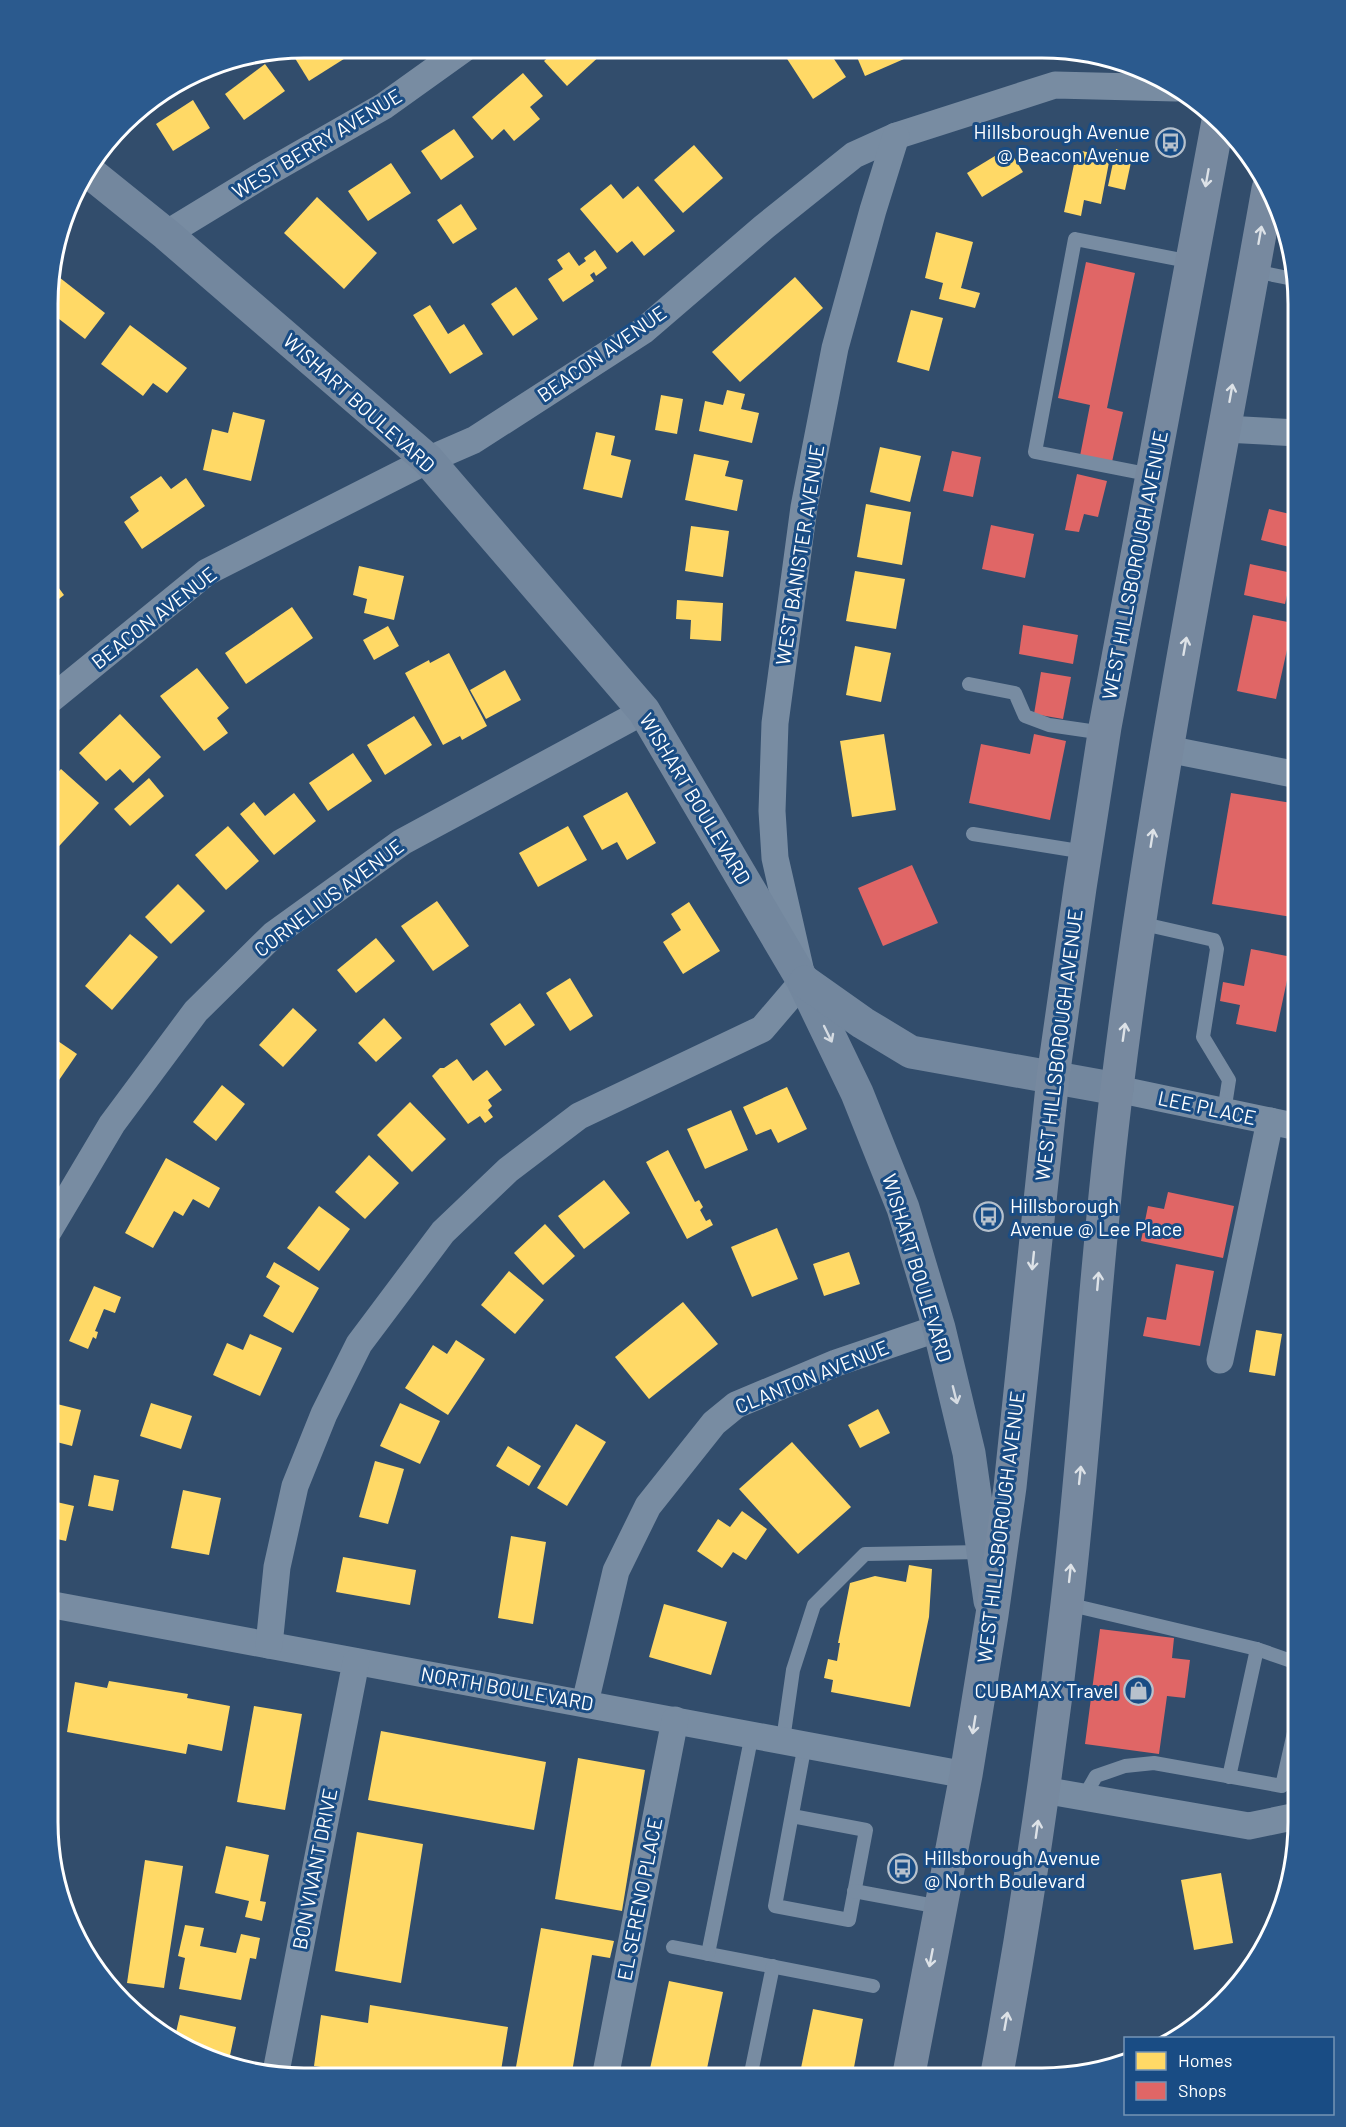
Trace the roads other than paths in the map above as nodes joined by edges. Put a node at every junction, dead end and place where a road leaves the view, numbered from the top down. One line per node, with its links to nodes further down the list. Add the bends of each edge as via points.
1 (451, 58): 7 (street, WEST BERRY AVENUE, via 384,106)
2 (1158, 88): 4 (street, BEACON AVENUE, via 1054,86)
3 (1216, 130): 8 (main road, WEST HILLSBOROUGH AVENUE, one-way to 8)
4 (897, 136): 13 (street, BEACON AVENUE, via 854,155 643,331 474,440); 24 (street, WEST BANISTER AVENUE, via 835,348 804,507 775,723 775,858)
5 (94, 177): 7 (street, WISHART BOULEVARD)
6 (1266, 204): 9 (main road, one-way to 6)
7 (166, 234): 13 (street, WISHART BOULEVARD)
8 (1192, 262): 14 (main road, WEST HILLSBOROUGH AVENUE); 14 (lane, via 1075,239 1035,452)
9 (1254, 270): 10 (lane); 11 (main road, one-way to 9)
10 (1286, 277)
11 (1225, 429): 12 (street); 19 (main road, one-way to 11)
12 (1288, 432)
13 (428, 460): 16 (street, BEACON AVENUE, via 207,572); 17 (street, WISHART BOULEVARD)
14 (1152, 475): 18 (main road, WEST HILLSBOROUGH AVENUE)
15 (969, 684): 18 (lane, via 1015,693 1025,716 1049,725)
16 (58, 693)
17 (644, 711): 24 (street, WISHART BOULEVARD); 30 (street, CORNELIUS AVENUE, via 402,842 273,935 196,1011 112,1124)
18 (1104, 734): 22 (main road, WEST HILLSBOROUGH AVENUE)
19 (1167, 749): 20 (street); 23 (main road, one-way to 19)
20 (1288, 773)
21 (973, 834): 22 (lane)
22 (1086, 852): 25 (main road, WEST HILLSBOROUGH AVENUE)
23 (1139, 923): 26 (main road, one-way to 23); 27 (lane, via 1214,940 1217,949 1203,1037 1229,1080)
24 (803, 981): 25 (street, via 911,1052); 31 (street, WISHART BOULEVARD, one-way to 31, via 857,1093 903,1208); 37 (street, via 762,1029 579,1116 508,1170 443,1232 359,1344 324,1414 295,1486 277,1567)
25 (1053, 1077): 26 (street); 36 (main road, WEST HILLSBOROUGH AVENUE, one-way to 36, via 1010,1487)
26 (1117, 1089): 27 (street, LEE PLACE); 34 (main road, one-way to 26)
27 (1224, 1112): 28 (street, LEE PLACE)
28 (1270, 1121): 29 (street, LEE PLACE); 32 (street)
29 (1288, 1125)
30 (58, 1215)
31 (939, 1328): 33 (street, WISHART BOULEVARD, one-way to 33, via 969,1453); 41 (street, CLANTON AVENUE, via 836,1363 736,1405 714,1423 648,1506 616,1571)
32 (1220, 1360)
33 (983, 1552): 36 (street, WISHART BOULEVARD); 44 (lane, via 866,1554 814,1605 793,1670)
34 (1067, 1604): 38 (lane); 48 (main road)
35 (58, 1606): 37 (street, NORTH BOULEVARD)
36 (992, 1615): 46 (main road, WEST HILLSBOROUGH AVENUE, one-way to 46)
37 (269, 1646): 40 (street, NORTH BOULEVARD)
38 (1257, 1649): 39 (lane); 47 (lane)
39 (1288, 1660)
40 (356, 1662): 41 (street, NORTH BOULEVARD); 58 (street, BON VIVANT DRIVE)
41 (585, 1703): 42 (street, NORTH BOULEVARD)
42 (675, 1720): 43 (street, NORTH BOULEVARD); 59 (street, EL SERENO PLACE)
43 (752, 1734): 44 (street, NORTH BOULEVARD); 55 (lane)
44 (794, 1742): 46 (street, NORTH BOULEVARD); 50 (lane)
45 (1288, 1761): 47 (lane, via 1282,1786)
46 (966, 1775): 53 (main road, WEST HILLSBOROUGH AVENUE)
47 (1229, 1777): 49 (lane, via 1154,1763 1125,1766 1096,1776)
48 (1043, 1790): 49 (street); 62 (main road, one-way to 48)
49 (1084, 1797): 51 (street, via 1249,1826)
50 (792, 1816): 52 (lane, via 866,1830); 52 (lane, via 775,1906 849,1920)
51 (1288, 1818)
52 (854, 1891): 53 (lane)
53 (941, 1908): 61 (main road, WEST HILLSBOROUGH AVENUE, one-way to 61)
54 (673, 1947): 55 (lane)
55 (708, 1954): 56 (lane)
56 (773, 1966): 57 (lane); 60 (lane)
57 (873, 1986)
58 (277, 2067)
59 (607, 2068)
60 (752, 2068)
61 (910, 2068)
62 (998, 2068)

